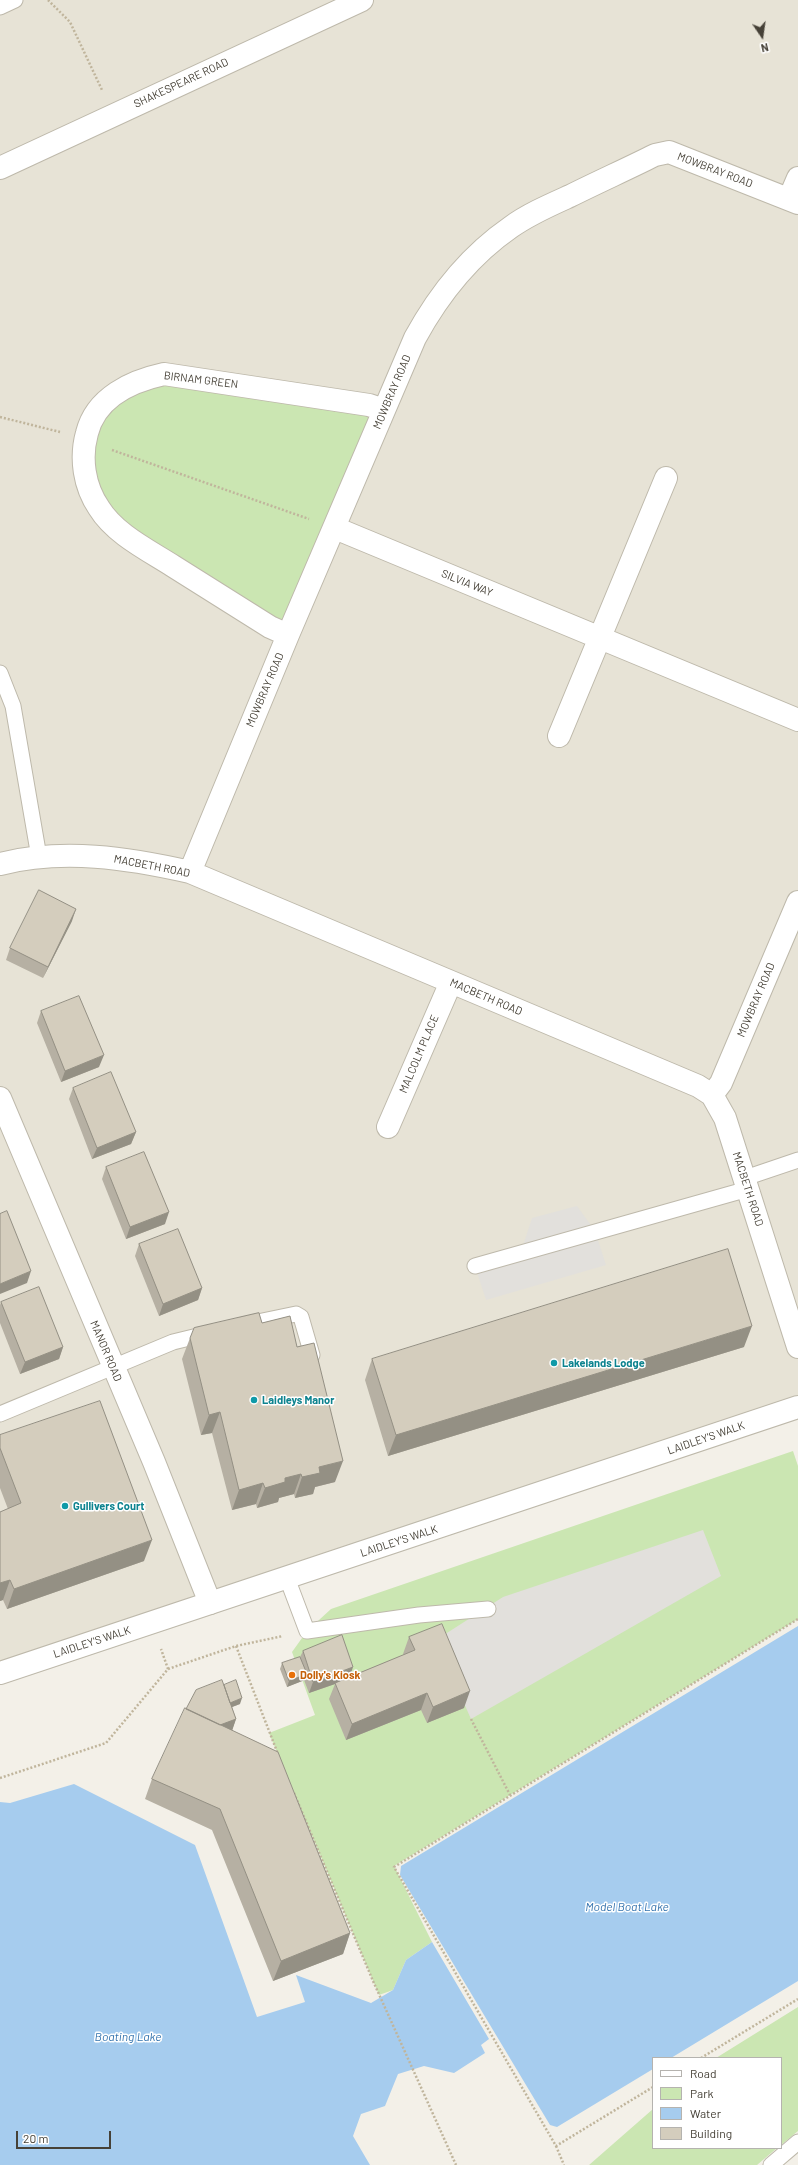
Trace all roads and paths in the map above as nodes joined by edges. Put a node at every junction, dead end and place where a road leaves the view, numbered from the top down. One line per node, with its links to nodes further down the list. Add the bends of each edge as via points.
1 (15, 0): 4 (lane)
2 (48, 0): 5 (path, via 70,22)
3 (362, 0): 5 (street, SHAKESPEARE ROAD)
4 (0, 7)
5 (113, 114): 6 (street, SHAKESPEARE ROAD)
6 (0, 168)
7 (798, 178): 8 (street)
8 (794, 201): 9 (street, MOWBRAY ROAD, via 669,152 655,155 551,205 512,226 480,252 454,278 432,308 415,338)
9 (384, 410): 11 (street, BIRNAM GREEN, via 369,405 164,374 142,379 118,390 100,407 89,423); 13 (street, MOWBRAY ROAD)
10 (0, 417): 11 (path)
11 (85, 440): 13 (path); 14 (street, BIRNAM GREEN, via 83,464 89,488 99,508 113,525 147,550 270,627)
12 (666, 478): 15 (street)
13 (335, 528): 14 (street, MOWBRAY ROAD); 15 (street, SILVIA WAY)
14 (288, 635): 21 (street, MOWBRAY ROAD)
15 (599, 637): 17 (street, SILVIA WAY); 18 (street)
16 (0, 673): 19 (lane, via 13,706)
17 (798, 720)
18 (559, 736)
19 (39, 857): 20 (street, MACBETH ROAD); 21 (street, MACBETH ROAD, via 82,855 118,858)
20 (0, 864)
21 (190, 872): 23 (street, MACBETH ROAD)
22 (798, 902): 24 (street, MOWBRAY ROAD, via 721,1083)
23 (451, 982): 24 (street, MACBETH ROAD, via 698,1086); 26 (street, MALCOLM PLACE)
24 (712, 1096): 28 (street, MACBETH ROAD, via 725,1118)
25 (0, 1098): 32 (street, MANOR ROAD)
26 (388, 1127)
27 (798, 1160): 28 (lane)
28 (746, 1184): 29 (lane); 30 (street, MACBETH ROAD)
29 (476, 1266)
30 (798, 1347)
31 (312, 1355): 32 (lane, via 301,1317 289,1314 173,1342)
32 (112, 1366): 34 (lane); 36 (street, MANOR ROAD)
33 (798, 1407): 35 (street, LAIDLEY'S WALK)
34 (0, 1414)
35 (287, 1578): 36 (street, LAIDLEY'S WALK); 40 (lane)
36 (210, 1603): 39 (street, LAIDLEY'S WALK)
37 (488, 1609): 40 (lane, via 419,1615)
38 (798, 1619): 48 (path)
39 (152, 1622): 42 (path); 43 (street, LAIDLEY'S WALK)
40 (307, 1631): 41 (path)
41 (236, 1646): 42 (path); 45 (path)
42 (168, 1669): 46 (path, via 106,1743)
43 (0, 1673)
44 (471, 1719): 48 (path)
45 (281, 1761)
46 (0, 1778)
47 (292, 1788): 54 (path, via 373,1981)
48 (510, 1795): 53 (path, via 394,1866)
49 (798, 1999): 50 (path)
50 (703, 2057)
51 (652, 2088): 53 (path)
52 (798, 2142): 56 (lane)
53 (556, 2146): 55 (path)
54 (456, 2165)
55 (564, 2165)
56 (771, 2165)

